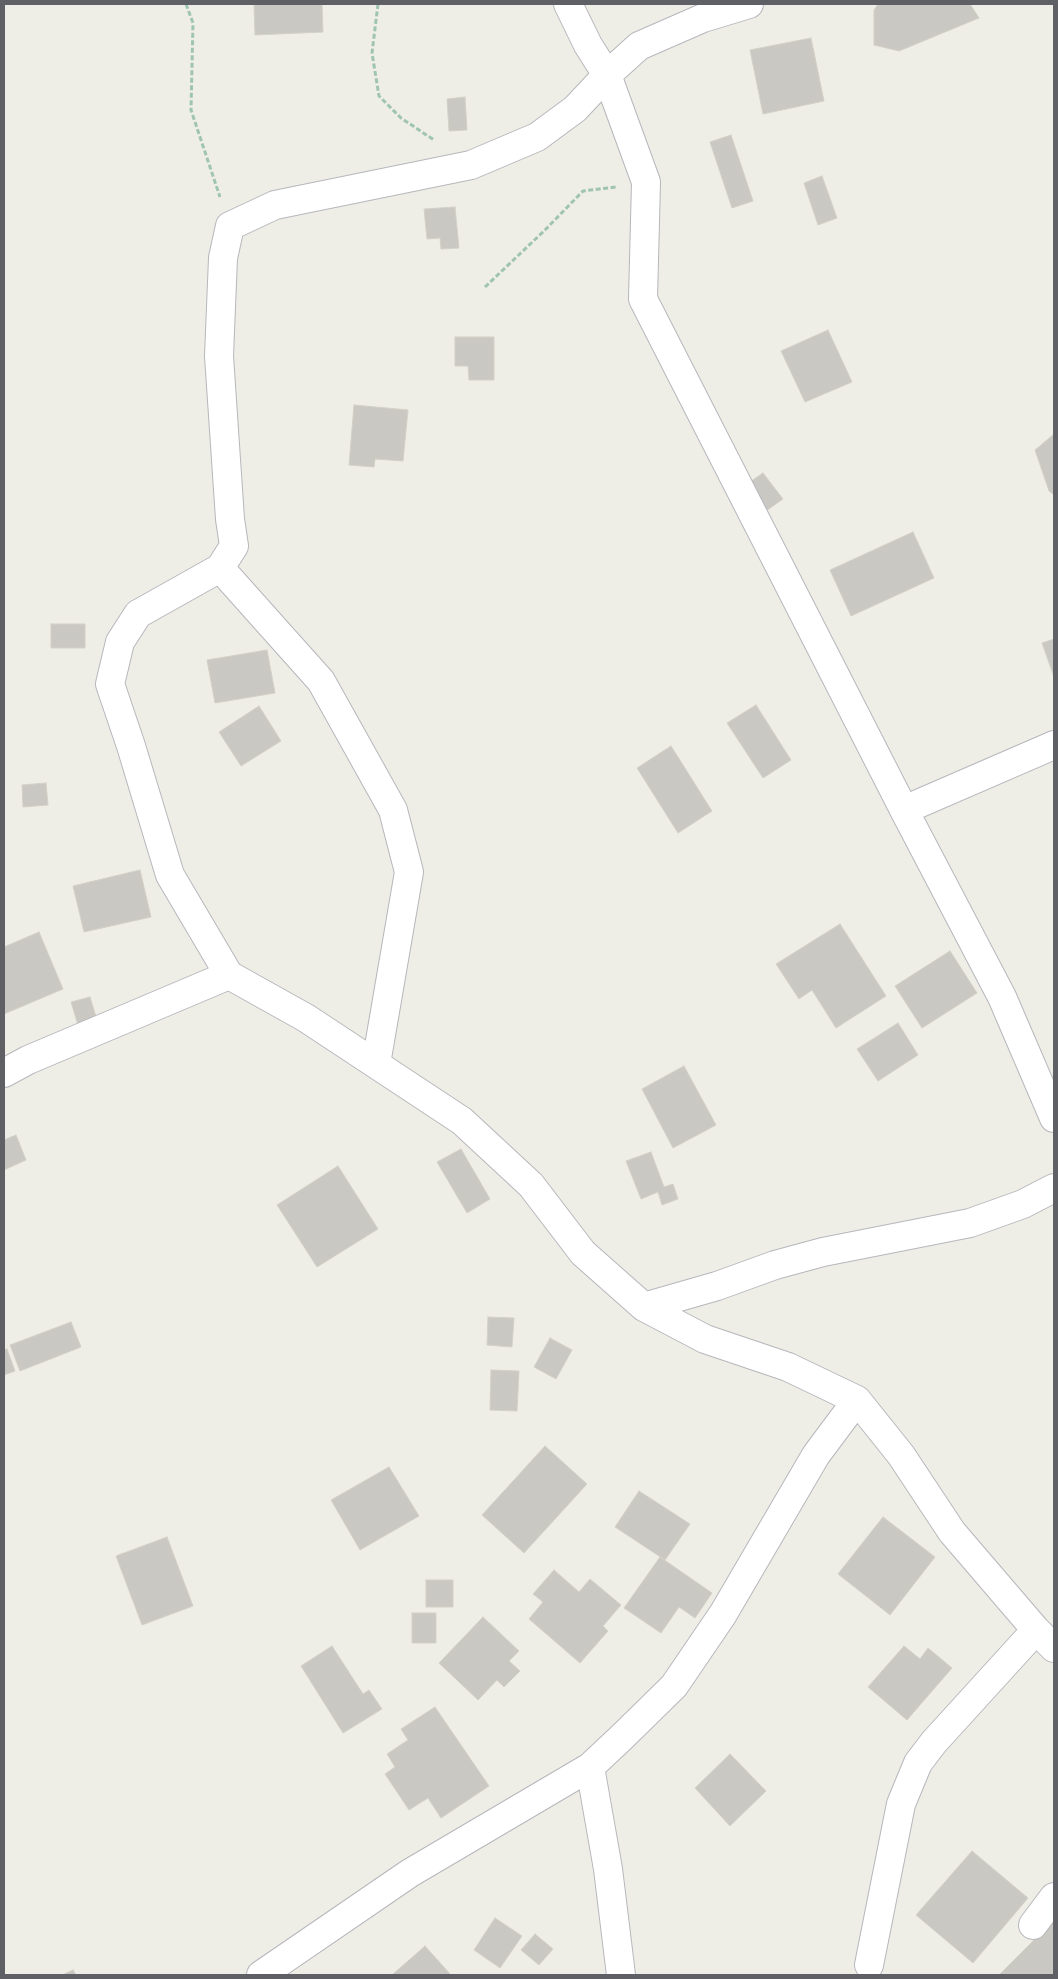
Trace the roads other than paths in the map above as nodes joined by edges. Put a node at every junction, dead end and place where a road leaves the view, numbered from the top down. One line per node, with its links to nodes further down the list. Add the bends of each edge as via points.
1 (568, 4): 3 (street)
2 (749, 4): 3 (street, via 703,18 639,46)
3 (607, 75): 4 (street, via 575,109 537,137 472,165 275,205 230,226 223,258 219,356 234,546); 6 (street, via 646,182 643,300)
4 (220, 568): 7 (street, via 138,614 120,642 110,684 170,875); 8 (street, via 321,681 393,810 409,872)
5 (1054, 745): 6 (street)
6 (904, 810): 10 (street, via 1002,997)
7 (229, 975): 8 (street, via 306,1018); 9 (street)
8 (376, 1064): 12 (street, via 462,1121 531,1185 583,1254)
9 (4, 1073)
10 (1054, 1118)
11 (1054, 1188): 12 (street, via 1023,1204 970,1223 823,1252)
12 (644, 1308): 13 (street, via 705,1339 788,1367)
13 (857, 1400): 14 (street, via 901,1455 952,1532); 15 (street, via 816,1455 723,1614 674,1686)
14 (1045, 1639): 18 (street, via 934,1742 918,1763 901,1804)
15 (590, 1767): 19 (street, via 410,1872); 20 (street, via 608,1869)
16 (1054, 1897): 17 (street)
17 (1033, 1926)
18 (870, 1965)
19 (261, 1975)
20 (621, 1975)

